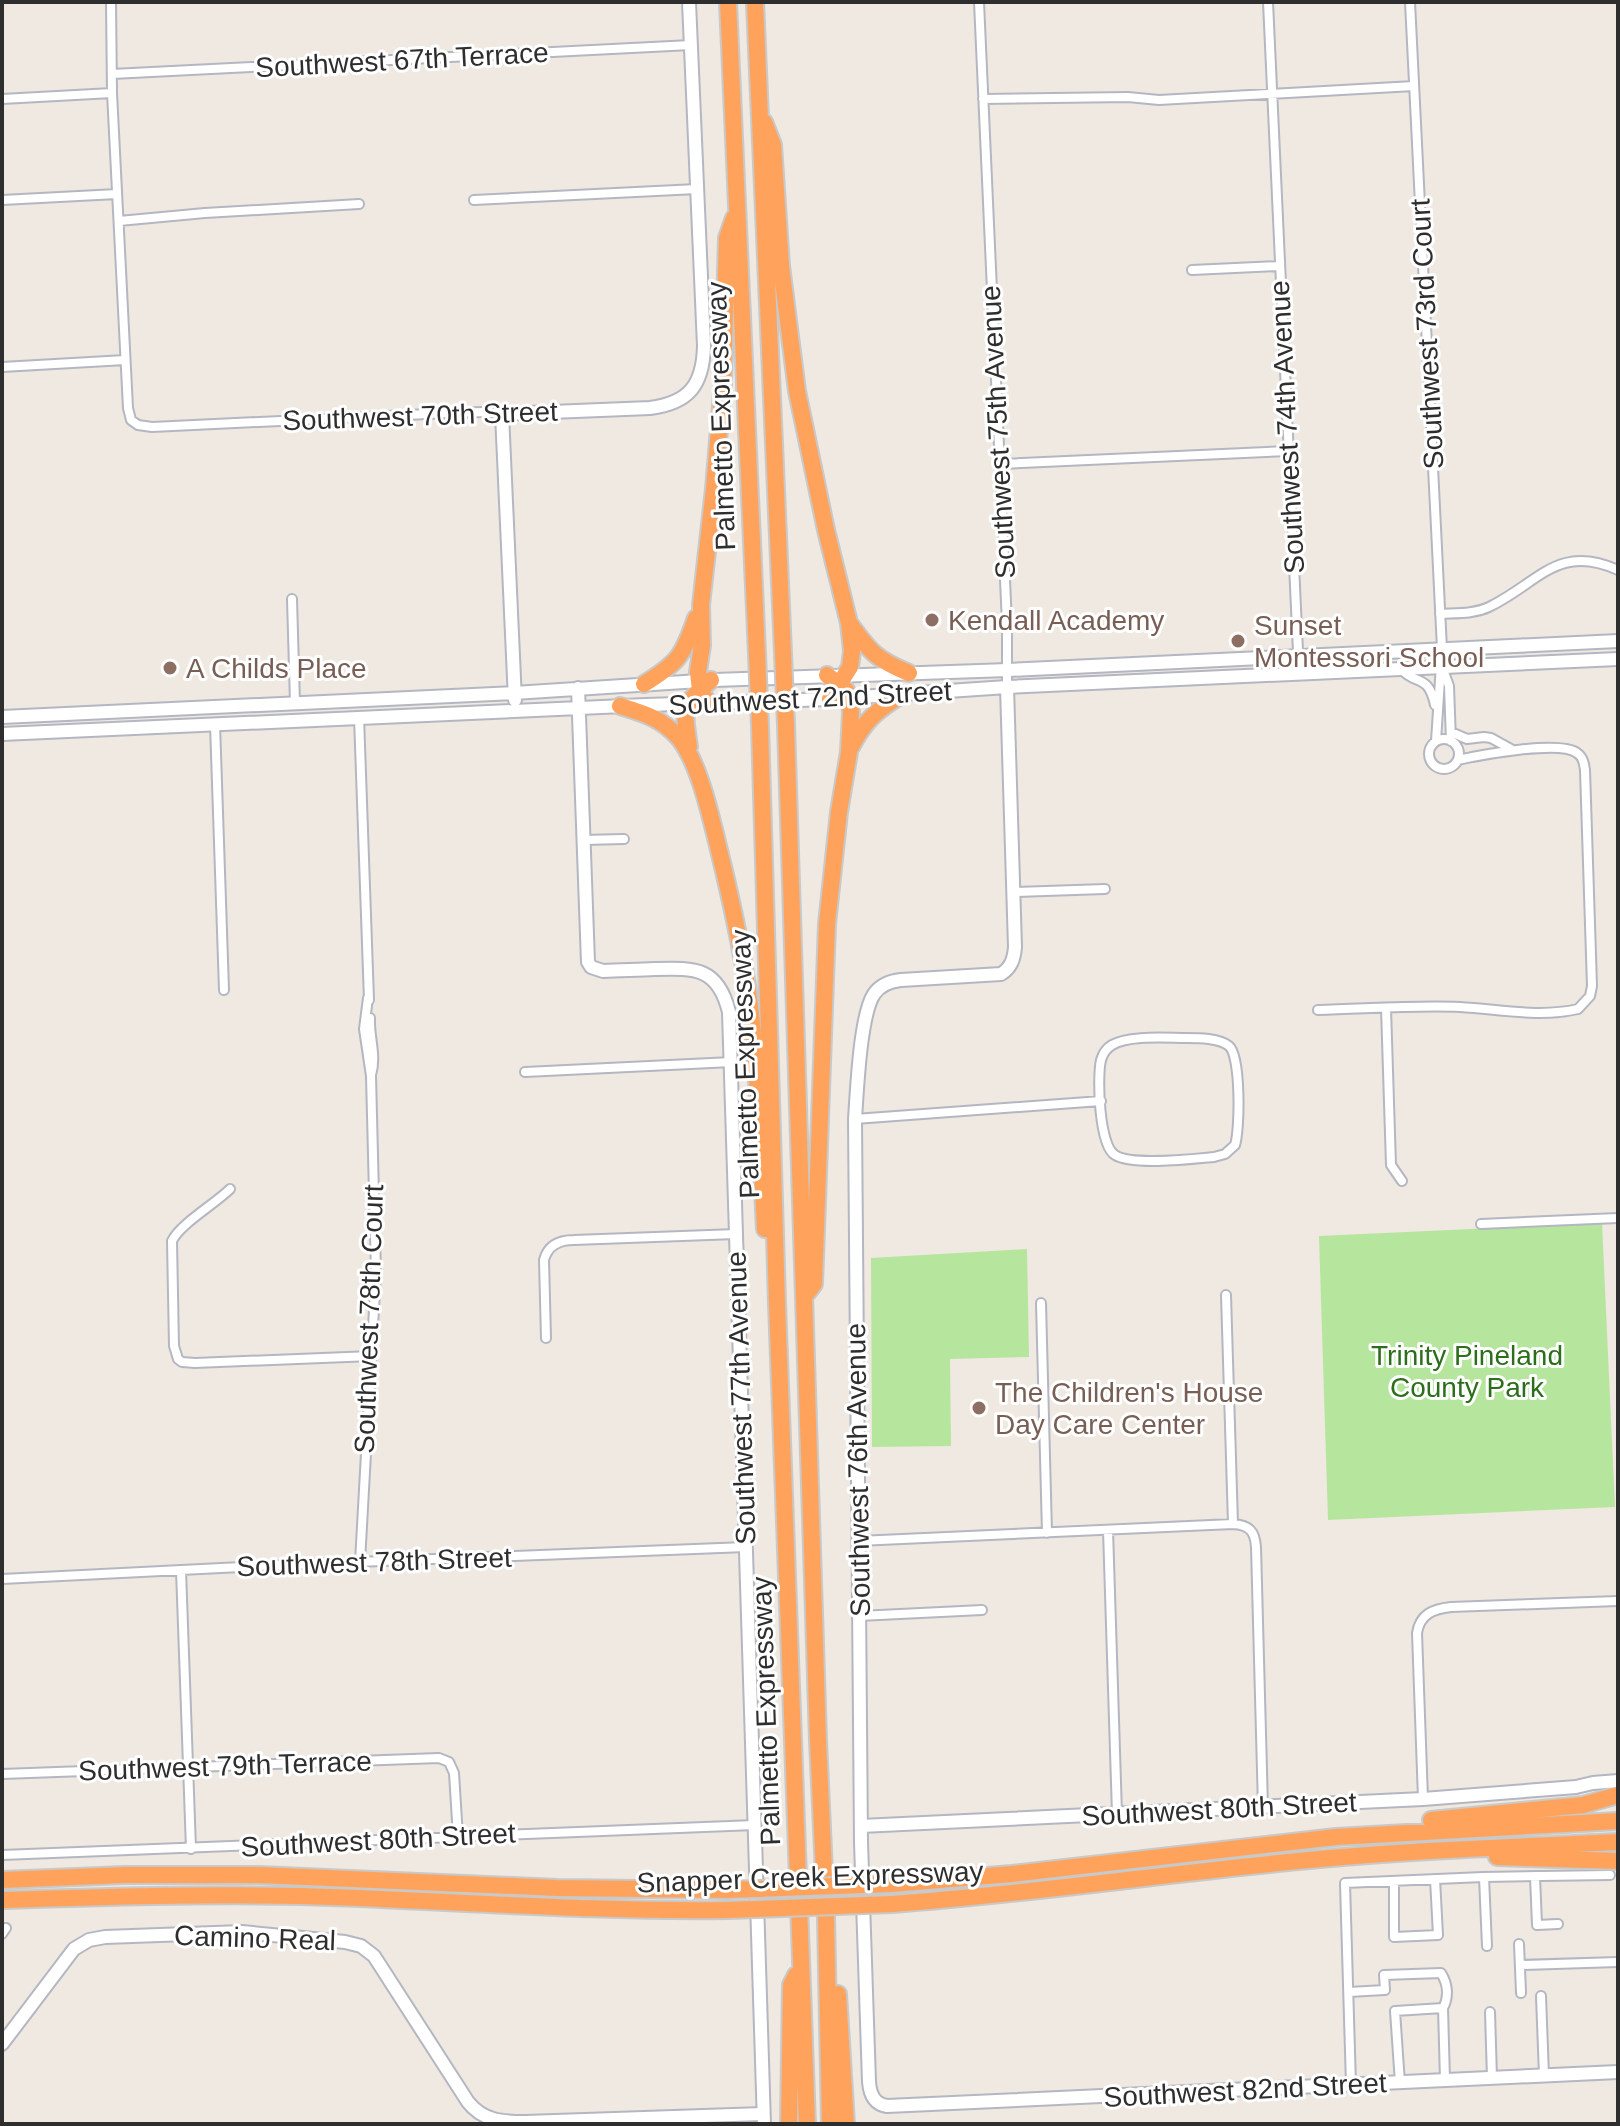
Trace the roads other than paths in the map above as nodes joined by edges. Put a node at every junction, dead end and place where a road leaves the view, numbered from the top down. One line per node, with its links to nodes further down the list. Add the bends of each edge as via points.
1 (111, 2): 9 (street)
2 (689, 2): 8 (street)
3 (728, 2): 21 (highway, Palmetto Expressway)
4 (755, 2): 15 (highway, Palmetto Expressway)
5 (979, 2): 14 (street, Southwest 75th Avenue)
6 (1268, 2): 12 (street)
7 (1410, 2): 10 (street, Southwest 73rd Court)
8 (691, 45): 9 (street, Southwest 67th Terrace); 16 (street)
9 (112, 74): 11 (street)
10 (1414, 86): 12 (street); 33 (street, Southwest 73rd Court)
11 (112, 93): 13 (street); 17 (street)
12 (1272, 93): 14 (street, via 1159,100); 23 (street)
13 (2, 99)
14 (983, 99): 29 (street, Southwest 75th Avenue)
15 (759, 109): 34 (highway, via 773,145 797,391); 91 (highway, Palmetto Expressway, bridge)
16 (697, 189): 19 (street); 27 (street, Southwest 70th Street, via 704,346 697,381 685,397 658,407)
17 (117, 194): 18 (street); 22 (street)
18 (2, 200)
19 (474, 200)
20 (359, 204): 22 (street)
21 (738, 205): 32 (highway, via 727,238 723,382); 92 (highway, Palmetto Expressway, bridge)
22 (119, 221): 25 (street)
23 (1280, 266): 24 (street, Southwest 74th Avenue); 28 (street, Southwest 74th Avenue)
24 (1192, 270)
25 (125, 360): 26 (street); 27 (street, Southwest 70th Street, via 129,416 134,423 152,427)
26 (2, 367)
27 (502, 414): 51 (street)
28 (1289, 451): 29 (street); 37 (street, Southwest 74th Avenue)
29 (999, 464): 42 (street, Southwest 75th Avenue)
30 (1618, 570): 33 (street, via 1595,562 1569,562 1483,609)
31 (292, 599): 55 (street)
32 (701, 605): 47 (highway, via 682,654); 50 (highway)
33 (1440, 614): 36 (street, Southwest 73rd Court)
34 (849, 623): 43 (highway, via 876,657); 46 (highway, via 852,658)
35 (1618, 641): 36 (street, Southwest 72nd Street)
36 (1442, 649): 37 (street, Southwest 72nd Street); 40 (street, Southwest 73rd Court)
37 (1299, 656): 39 (street, Southwest 72nd Street); 44 (street, Southwest 74th Avenue)
38 (1618, 659): 40 (street, Southwest 72nd Street)
39 (1169, 662): 42 (street, Southwest 72nd Street); 45 (street)
40 (1442, 667): 41 (street, Southwest 72nd Street); 59 (street); 65 (street, via 1449,686)
41 (1401, 669): 44 (street, Southwest 72nd Street); 59 (street, via 1427,685)
42 (1008, 670): 43 (street, Southwest 72nd Street); 48 (street, Southwest 75th Avenue)
43 (909, 673): 46 (street, Southwest 72nd Street)
44 (1299, 673): 45 (street, Southwest 72nd Street)
45 (1171, 680): 48 (street, Southwest 72nd Street)
46 (841, 683): 50 (street, Southwest 72nd Street); 52 (street, Southwest 72nd Street); 53 (highway); 69 (highway, via 851,713)
47 (644, 684): 49 (street, Southwest 72nd Street); 50 (street, Southwest 72nd Street)
48 (1007, 687): 52 (street, Southwest 72nd Street); 76 (street, Southwest 75th Avenue)
49 (578, 688): 51 (street, Southwest 72nd Street); 58 (street)
50 (705, 689): 53 (street, Southwest 72nd Street); 56 (highway)
51 (514, 693): 54 (street, Southwest 72nd Street); 60 (street)
52 (901, 695): 69 (highway, via 871,716)
53 (830, 699)
54 (359, 700): 55 (street, Southwest 72nd Street); 62 (street)
55 (295, 703): 61 (street, Southwest 72nd Street)
56 (688, 704): 57 (street, Southwest 72nd Street); 70 (highway, via 684,722)
57 (620, 706): 58 (street, Southwest 72nd Street); 70 (highway, via 654,717)
58 (578, 708): 60 (street, Southwest 72nd Street); 74 (street)
59 (1437, 710): 67 (street)
60 (515, 711): 62 (street, Southwest 72nd Street)
61 (2, 717)
62 (359, 717): 63 (street, Southwest 72nd Street); 95 (street, Southwest 78th Court, via 374,1057)
63 (215, 724): 64 (street, Southwest 72nd Street); 78 (street)
64 (2, 734)
65 (1451, 736): 66 (street); 67 (street); 72 (street)
66 (1493, 738): 68 (street); 71 (street)
67 (1436, 741): 72 (street, via 1429,751 1434,766 1447,769)
68 (1511, 749): 71 (street); 79 (street, via 1569,749 1584,763 1590,996 1570,1011)
69 (849, 752): 91 (highway, via 827,924 814,1284)
70 (689, 753): 92 (highway, via 714,828 745,974 755,1051 766,1257)
71 (1493, 754): 72 (street)
72 (1458, 760)
73 (624, 839): 74 (street)
74 (583, 840): 81 (street, Southwest 77th Avenue, via 586,952 591,967 683,968 713,978 729,1012)
75 (1105, 889): 76 (street)
76 (1013, 892): 77 (street, Southwest 75th Avenue)
77 (1013, 957): 84 (street, Southwest 76th Avenue, via 1001,974 901,980 877,989 867,1013)
78 (224, 990)
79 (1386, 1008): 80 (street); 85 (street, via 1391,1165)
80 (1318, 1010)
81 (732, 1062): 82 (street); 89 (street, Southwest 77th Avenue)
82 (525, 1072)
83 (1101, 1101): 83 (street, via 1106,1145 1118,1157 1141,1161 1225,1154 1235,1145 1238,1123 1233,1050 1193,1038 1114,1044 1101,1059); 84 (street)
84 (855, 1119): 99 (street, Southwest 76th Avenue)
85 (1402, 1181)
86 (230, 1189): 95 (street, via 177,1232 171,1243 178,1359 195,1363)
87 (1618, 1218): 88 (street)
88 (1481, 1224)
89 (736, 1234): 94 (street, via 555,1243 543,1264); 100 (street, Southwest 77th Avenue)
90 (1226, 1295): 96 (street)
91 (804, 1297): 129 (highway, Palmetto Expressway)
92 (777, 1303): 134 (highway, Palmetto Expressway)
93 (1041, 1303): 98 (street)
94 (546, 1338)
95 (372, 1356): 101 (street, Southwest 78th Court)
96 (1233, 1524): 97 (street); 111 (street, via 1251,1529 1256,1547)
97 (1108, 1530): 98 (street); 112 (street)
98 (1047, 1533): 99 (street)
99 (858, 1541): 106 (street, Southwest 76th Avenue)
100 (746, 1547): 101 (street, Southwest 78th Street); 114 (street, Southwest 77th Avenue)
101 (360, 1562): 102 (street, Southwest 78th Street)
102 (181, 1570): 103 (street, Southwest 78th Street); 107 (street)
103 (2, 1579)
104 (1618, 1601): 110 (street, via 1445,1608 1424,1616 1417,1633)
105 (982, 1610): 106 (street)
106 (859, 1616): 115 (street, Southwest 76th Avenue)
107 (189, 1767): 108 (street, Southwest 79th Terrace); 116 (street, Southwest 79th Terrace, via 447,1761 455,1776); 119 (street)
108 (2, 1774)
109 (1617, 1792): 110 (street, Southwest 80th Street, via 1576,1787); 117 (highway, via 1575,1806 1355,1828)
110 (1423, 1799): 111 (street, Southwest 80th Street)
111 (1263, 1808): 112 (street, Southwest 80th Street)
112 (1117, 1814): 115 (street, Southwest 80th Street)
113 (1618, 1821): 117 (highway, Snapper Creek Expressway)
114 (755, 1825): 116 (street, Southwest 80th Street); 149 (street, Southwest 77th Avenue)
115 (861, 1826): 148 (street, Southwest 76th Avenue, via 869,2082)
116 (458, 1837): 119 (street, Southwest 80th Street)
117 (1336, 1837): 126 (highway, Snapper Creek Expressway, bridge, via 1012,1874 727,1890 259,1875)
118 (1618, 1842): 120 (highway, Snapper Creek Expressway)
119 (191, 1849): 121 (street, Southwest 80th Street)
120 (1404, 1852): 122 (highway); 128 (highway, Snapper Creek Expressway, bridge, via 892,1904 728,1910 251,1895)
121 (2, 1855)
122 (1614, 1868): 123 (street)
123 (1535, 1876): 124 (street); 130 (street, via 1537,1925)
124 (1484, 1877): 125 (street); 132 (street)
125 (1435, 1879): 127 (street); 127 (street, via 1438,1935 1394,1937)
126 (2, 1880)
127 (1394, 1881): 136 (street, via 1345,1883)
128 (2, 1900)
129 (825, 1903): 152 (highway, Palmetto Expressway); 153 (highway, via 834,1925)
130 (1558, 1924)
131 (1519, 1944): 135 (street)
132 (1487, 1946)
133 (1618, 1962): 135 (street)
134 (801, 1963): 150 (highway, via 791,1985); 151 (highway, Palmetto Expressway)
135 (1520, 1965): 137 (street)
136 (1349, 1992): 139 (street, via 1385,1990 1384,1975 1441,1973 1447,1991); 147 (street)
137 (1521, 1993)
138 (1541, 1996): 143 (street)
139 (1443, 2008): 145 (street); 146 (street, via 1395,2011)
140 (1490, 2012): 144 (street)
141 (2, 2044): 149 (street, Camino Real, via 74,1949 89,1940 242,1932 332,1940 361,1946 374,1956 482,2116 525,2122)
142 (1618, 2072): 143 (street, Southwest 82nd Street)
143 (1544, 2076): 144 (street, Southwest 82nd Street)
144 (1492, 2078): 145 (street, Southwest 82nd Street)
145 (1445, 2080): 146 (street, Southwest 82nd Street)
146 (1400, 2083): 147 (street, Southwest 82nd Street)
147 (1351, 2085): 148 (street, Southwest 82nd Street, via 887,2106)
148 (874, 2100)
149 (764, 2119)
150 (789, 2124)
151 (807, 2124)
152 (830, 2124)
153 (846, 2124)

